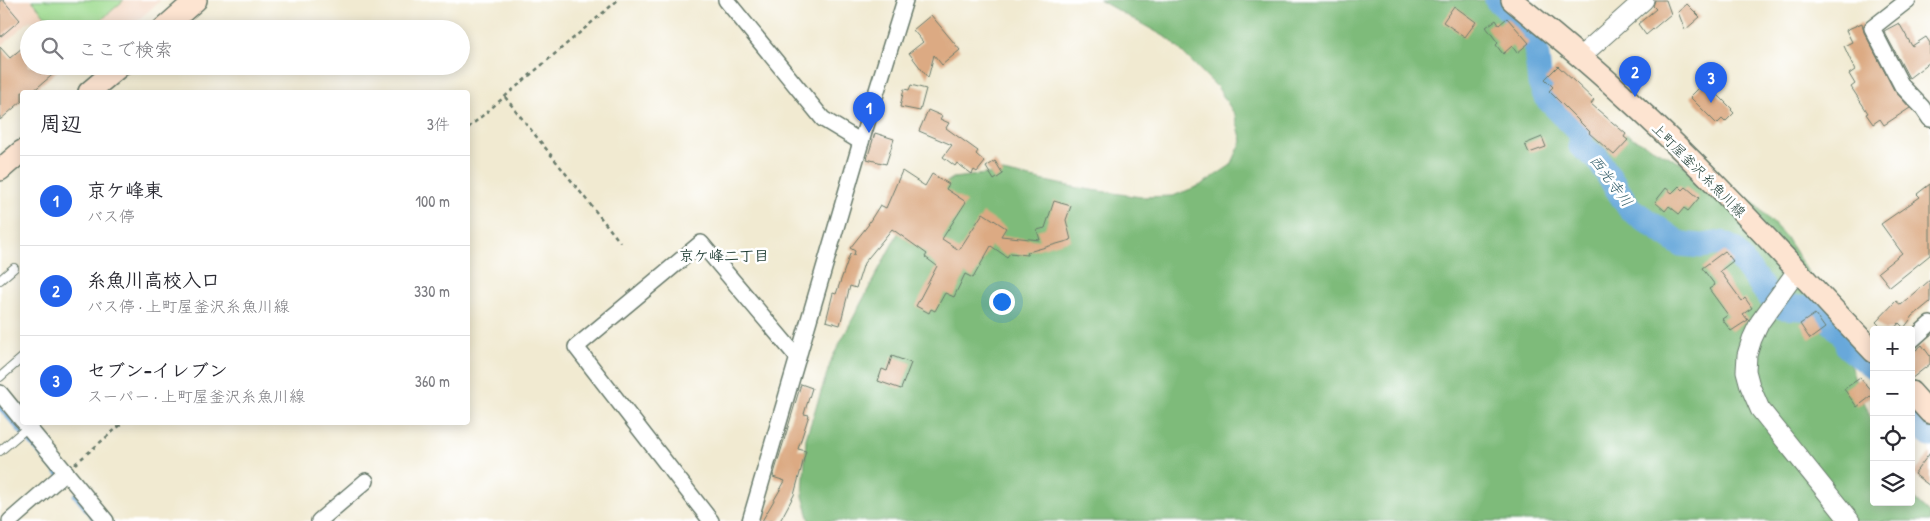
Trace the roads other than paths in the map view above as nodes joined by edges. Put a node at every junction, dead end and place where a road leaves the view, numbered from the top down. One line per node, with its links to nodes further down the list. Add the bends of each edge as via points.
1 (196, 0): 7 (main road)
2 (726, 0): 12 (street, via 823,119)
3 (905, 0): 12 (street)
4 (1512, 0): 8 (main road, 上町屋釜沢糸魚川線)
5 (1644, 0): 8 (street)
6 (1908, 0): 11 (street, via 1872,28 1902,86)
7 (173, 20)
8 (1580, 57): 16 (main road, 上町屋釜沢糸魚川線, via 1697,166)
9 (109, 75): 10 (main road)
10 (91, 90)
11 (1930, 119)
12 (861, 142): 21 (street)
13 (20, 153): 14 (main road)
14 (0, 170)
15 (14, 268): 17 (lane)
16 (1797, 271): 20 (main road, 上町屋釜沢糸魚川線); 38 (street, via 1760,322 1747,354 1746,370 1760,409)
17 (0, 280)
18 (1930, 324): 19 (street)
19 (1915, 337)
20 (1870, 348)
21 (798, 358): 36 (street, via 701,243 576,347); 37 (street)
22 (20, 360): 23 (lane)
23 (0, 377)
24 (0, 393): 27 (street)
25 (1915, 396): 26 (main road)
26 (1930, 413)
27 (20, 417)
28 (23, 425): 30 (lane)
29 (27, 425): 31 (street)
30 (0, 451)
31 (66, 472): 33 (street); 34 (street)
32 (366, 481): 35 (street)
33 (10, 521)
34 (106, 521)
35 (319, 521)
36 (711, 521)
37 (750, 521)
38 (1850, 521)

